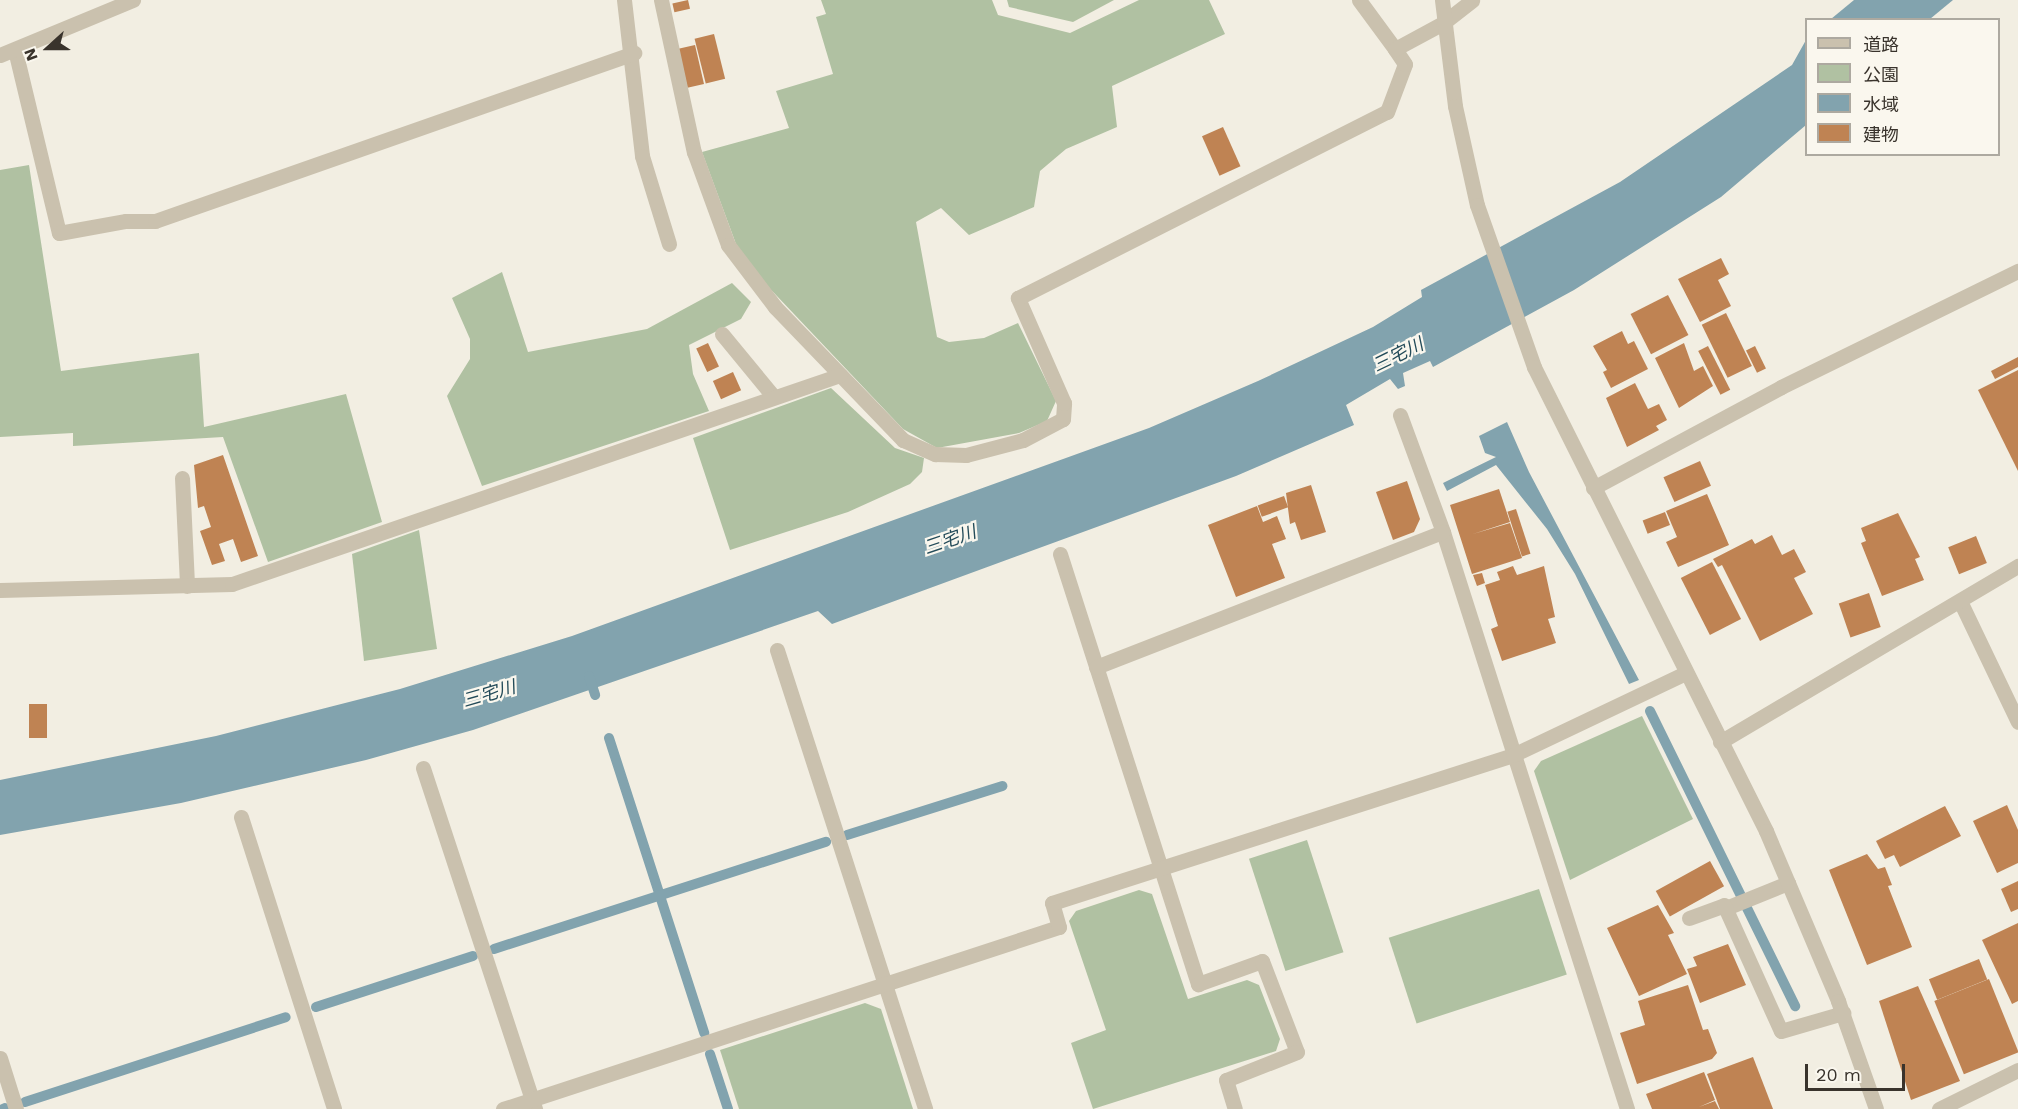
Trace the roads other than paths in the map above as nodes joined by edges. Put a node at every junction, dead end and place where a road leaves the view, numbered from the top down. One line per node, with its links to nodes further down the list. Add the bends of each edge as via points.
1 (133, 0): 9 (street)
2 (624, 0): 10 (street)
3 (661, 0): 15 (street, via 694,152 728,245 750,278)
4 (1359, 0): 8 (street)
5 (1442, 0): 7 (street)
6 (1472, 0): 7 (street)
7 (1443, 23): 8 (street); 19 (street, via 1455,105 1483,227 1526,346)
8 (1395, 49): 15 (street, via 1405,64 1387,112 1018,297 1064,403 1063,419 1048,431 966,455 935,454 903,440)
9 (15, 50): 10 (street, via 59,232 126,221 155,221); 11 (street)
10 (634, 53): 12 (street, via 642,156)
11 (0, 54)
12 (669, 244)
13 (2018, 271): 19 (street, via 1781,387)
14 (722, 334): 16 (street)
15 (840, 375): 16 (street)
16 (774, 397): 23 (street, via 232,584)
17 (1400, 416): 20 (street)
18 (182, 478): 23 (street)
19 (1593, 488): 28 (street)
20 (1443, 532): 27 (street); 31 (street)
21 (1060, 554): 27 (street)
22 (2018, 566): 25 (street)
23 (187, 586): 24 (street)
24 (0, 590)
25 (1960, 601): 29 (street); 30 (street)
26 (777, 650): 38 (street)
27 (1096, 668): 34 (street)
28 (1686, 674): 30 (street); 31 (street)
29 (2018, 722)
30 (1720, 742): 35 (street)
31 (1513, 755): 34 (street); 48 (street)
32 (423, 768): 42 (street)
33 (241, 817): 44 (street)
34 (1161, 868): 38 (street, via 1052,903 1059,927); 47 (street, via 1198,984 1262,961 1297,1052 1226,1080)
35 (1788, 883): 36 (street); 39 (street)
36 (1730, 907): 37 (street); 39 (street, via 1781,1031)
37 (1689, 918)
38 (885, 984): 42 (street); 46 (street)
39 (1843, 1013): 49 (street)
40 (0, 1058): 43 (street)
41 (2018, 1070): 50 (street)
42 (534, 1104): 45 (street)
43 (16, 1109)
44 (334, 1109)
45 (503, 1109)
46 (925, 1109)
47 (1235, 1109)
48 (1627, 1109)
49 (1876, 1109)
50 (1939, 1109)

